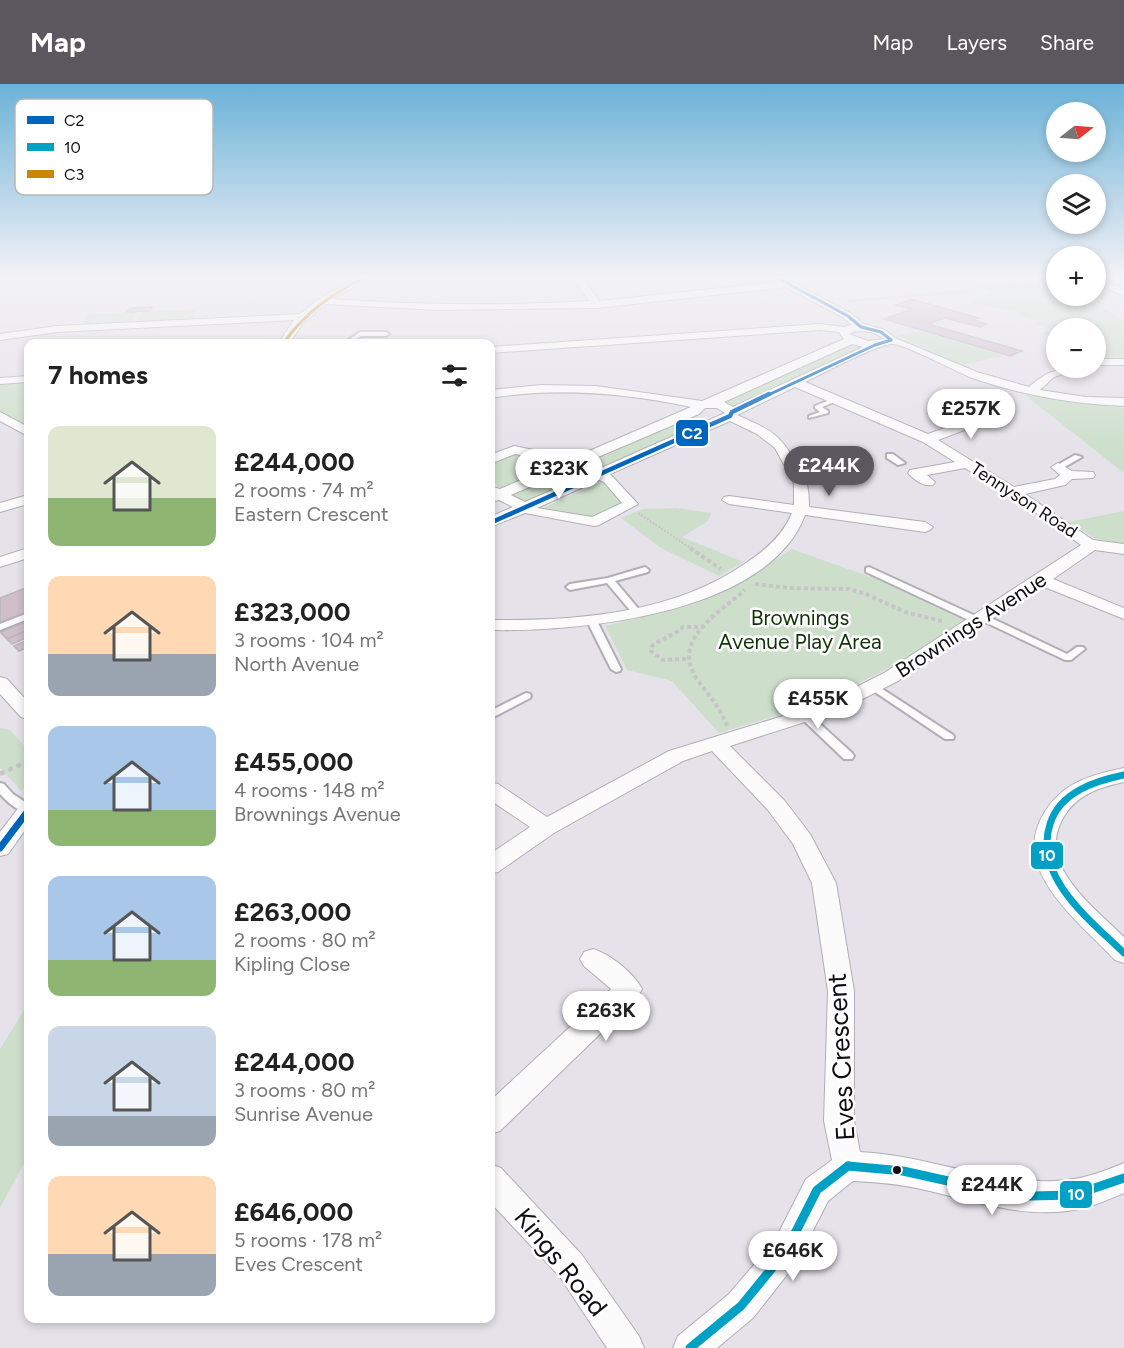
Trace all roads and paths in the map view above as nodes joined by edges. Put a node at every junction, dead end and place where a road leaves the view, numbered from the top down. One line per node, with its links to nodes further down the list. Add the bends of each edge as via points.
1 (691, 336): 7 (street)
2 (846, 336): 19 (street)
3 (851, 336): 6 (street)
4 (886, 336): 5 (street)
5 (891, 340): 6 (street); 14 (street, via 988,379)
6 (875, 345): 13 (street)
7 (495, 350)
8 (1106, 362): 9 (street)
9 (1124, 362)
10 (1046, 378): 14 (street)
11 (24, 379): 12 (street)
12 (0, 381)
13 (796, 382): 16 (street, Tennyson Road); 21 (street)
14 (1032, 391): 17 (street)
15 (495, 394): 19 (street, via 571,388 639,393)
16 (837, 399): 23 (lane, via 817,407 826,412); 25 (street, Tennyson Road)
17 (1124, 402)
18 (942, 403): 20 (lane, via 958,394)
19 (702, 407): 21 (street, via 702,417); 29 (street)
20 (1006, 414): 25 (street)
21 (727, 415): 32 (street); 44 (street, via 778,443 802,484)
22 (0, 417): 24 (street)
23 (811, 417)
24 (24, 430)
25 (928, 439): 30 (street, Tennyson Road)
26 (495, 458): 29 (street, via 514,450)
27 (1078, 458): 31 (lane)
28 (896, 459): 33 (street)
29 (573, 462): 32 (street); 37 (street)
30 (967, 464): 33 (street); 36 (street, Tennyson Road)
31 (1063, 471): 34 (street); 36 (street, via 1060,482)
32 (599, 473): 41 (street, via 631,504); 43 (street)
33 (915, 473): 35 (street)
34 (1088, 475)
35 (928, 482)
36 (1012, 492): 47 (street, Tennyson Road)
37 (495, 493)
38 (495, 495): 43 (street)
39 (24, 500): 42 (street)
40 (729, 500): 44 (street)
41 (624, 507): 43 (street, via 594,522); 53 (path)
42 (0, 508)
43 (524, 508): 45 (street)
44 (802, 510): 46 (street); 53 (street, via 791,532 770,554)
45 (495, 521)
46 (925, 527)
47 (1089, 544): 48 (street, Tennyson Road); 55 (street, Brownings Avenue, via 1088,549)
48 (1124, 549)
49 (24, 554): 50 (street)
50 (0, 562)
51 (645, 570): 54 (lane)
52 (868, 570): 61 (lane)
53 (735, 577): 57 (street, via 689,599)
54 (609, 580): 56 (lane); 57 (lane)
55 (1042, 580): 58 (street); 61 (street, Brownings Avenue)
56 (570, 586)
57 (638, 613): 60 (street)
58 (1124, 614)
59 (24, 618): 63 (lane)
60 (592, 621): 62 (street, via 538,627); 67 (lane)
61 (977, 622): 64 (path, via 933,620 849,590 752,583); 65 (lane, via 1068,658); 69 (street, Brownings Avenue)
62 (495, 625)
63 (0, 627)
64 (702, 627): 66 (path); 66 (path, via 683,627 651,647 663,660)
65 (1080, 649)
66 (686, 658): 75 (path, via 689,669 718,704)
67 (616, 669)
68 (0, 683): 71 (street)
69 (873, 686): 73 (street, Brownings Avenue, via 832,707); 74 (lane)
70 (526, 696): 72 (lane)
71 (24, 705)
72 (495, 713)
73 (804, 715): 75 (street, Brownings Avenue); 76 (lane)
74 (949, 737)
75 (723, 740): 84 (street, Brownings Avenue, via 676,756); 90 (street, Eves Crescent, via 802,840 824,883 841,991 839,1121)
76 (848, 756)
77 (24, 763): 78 (path)
78 (0, 774)
79 (1124, 775): 87 (street, via 1078,789 1061,803 1043,841 1047,862 1061,886)
80 (0, 787): 82 (lane)
81 (495, 792): 84 (street)
82 (24, 807)
83 (24, 815): 85 (street)
84 (546, 827): 86 (street, Brownings Avenue)
85 (0, 848)
86 (495, 863)
87 (1124, 953)
88 (593, 959): 89 (street, via 629,989)
89 (495, 1116)
90 (849, 1166): 91 (street, via 891,1169 1000,1193 1053,1196 1088,1191); 94 (street, Eves Crescent, via 817,1190 786,1251 741,1306)
91 (1124, 1178)
92 (495, 1184): 93 (street, Kings Road, via 571,1266)
93 (627, 1348)
94 (690, 1348)

